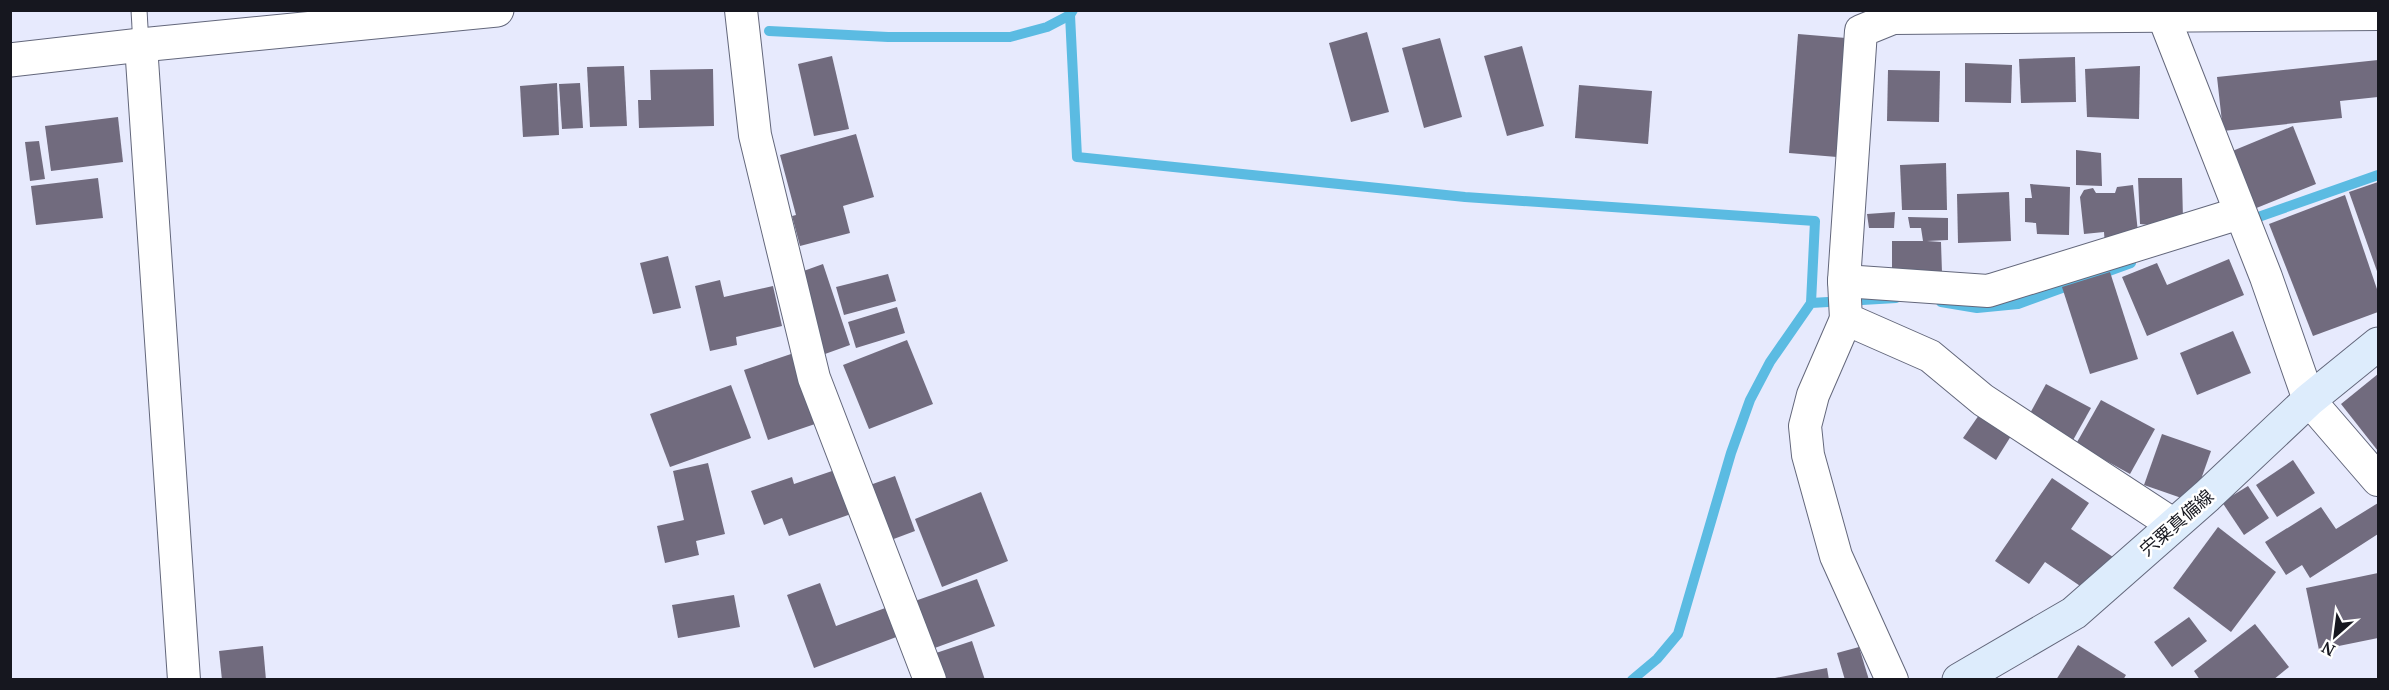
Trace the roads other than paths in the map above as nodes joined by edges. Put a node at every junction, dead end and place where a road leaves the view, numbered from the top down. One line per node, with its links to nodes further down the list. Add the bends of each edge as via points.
1 (139, 10): 7 (lane)
2 (497, 10): 7 (street)
3 (741, 10): 17 (street, via 755,135 814,378)
4 (2163, 13): 5 (street); 6 (street); 9 (street)
5 (1893, 14): 10 (street, via 1861,31)
6 (2379, 14)
7 (141, 45): 8 (street); 16 (street)
8 (10, 60)
9 (2240, 213): 10 (street, via 1988,291); 13 (street)
10 (1844, 281): 11 (street)
11 (1846, 319): 15 (street, via 1930,356 1983,400); 18 (street, via 1813,395 1805,426 1808,455 1836,556)
12 (2379, 344): 13 (main road, 宍粟真備線)
13 (2309, 400): 14 (street); 15 (main road, 宍粟真備線)
14 (2379, 480)
15 (2174, 525): 19 (main road, 宍粟真備線, via 2074,613)
16 (184, 680)
17 (930, 680)
18 (1893, 680)
19 (1959, 680)

